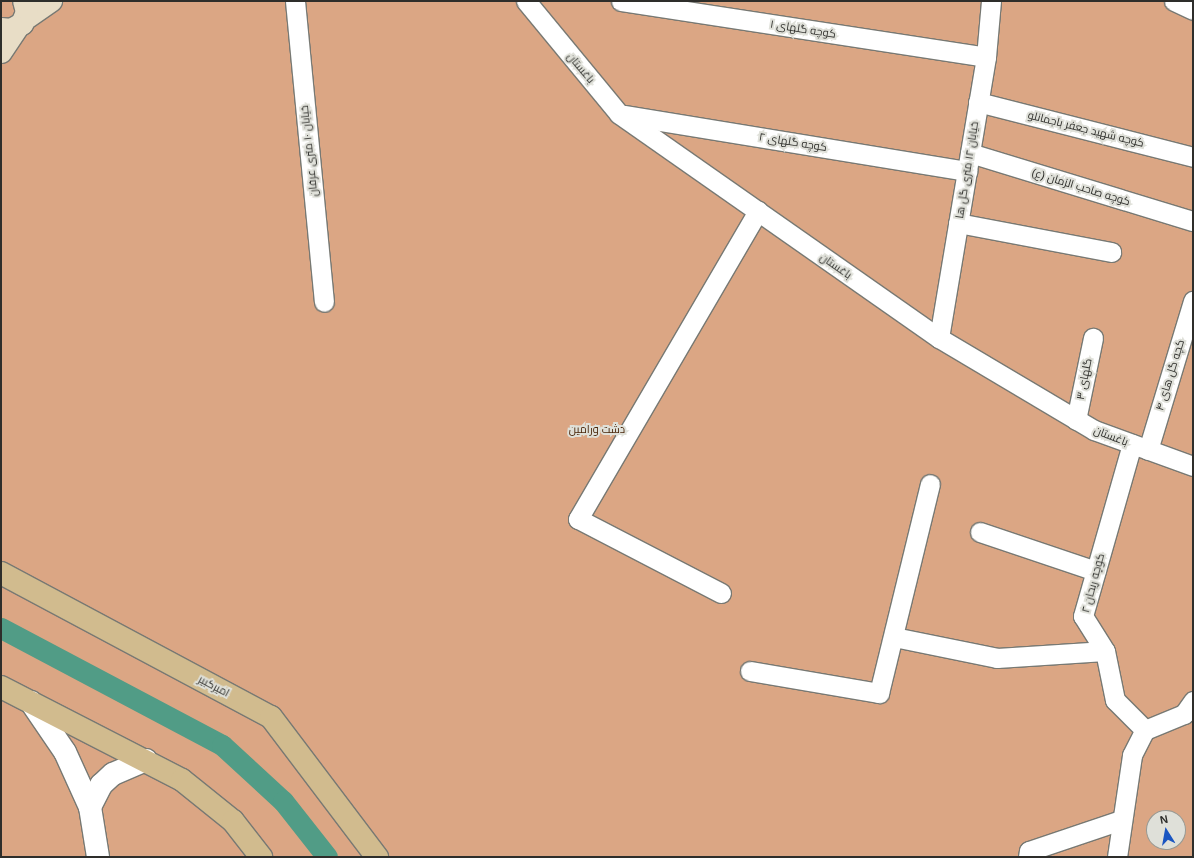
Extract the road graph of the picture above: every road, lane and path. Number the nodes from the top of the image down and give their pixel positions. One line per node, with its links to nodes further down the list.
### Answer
1 (52, 1): 8 (main road)
2 (295, 1): 20 (street, خیابان ۱۰ متری عرفان)
3 (526, 1): 12 (street, باغستان)
4 (621, 1): 10 (street, کوچه گلهای ۱)
5 (991, 1): 10 (street, خیابان ۱۲ متری گل ها)
6 (1174, 1): 7 (street)
7 (1193, 10)
8 (17, 19): 9 (main road)
9 (1, 52)
10 (986, 57): 11 (street, خیابان ۱۲ متری گل ها)
11 (978, 102): 13 (street, کوچه شهید جعفر باجمانلو); 14 (street, خیابان ۱۲ متری گل ها)
12 (619, 114): 14 (street, کوچه گلهای ۲); 15 (street, باغستان)
13 (1193, 157)
14 (968, 162): 16 (street, کوچه صاحب الزمان (ع)); 17 (street, خیابان ۱۲ متری گل ها)
15 (758, 211): 21 (street, باغستان); 30 (street)
16 (1193, 221)
17 (958, 223): 18 (street); 21 (street, خیابان ۱۲ متری گل ها)
18 (1111, 252)
19 (1193, 301): 24 (street, کچه گل های ۴)
20 (324, 302)
21 (938, 338): 23 (street, باغستان)
22 (1093, 338): 23 (street, گلهای ۳)
23 (1076, 420): 24 (street, باغستان)
24 (1140, 447): 25 (street, باغستان); 28 (street, کوچه ریحان ۲)
25 (1193, 466)
26 (930, 484): 31 (street)
27 (980, 532): 28 (street)
28 (1096, 571): 32 (street, کوچه ریحان ۲)
29 (1, 573): 43 (main road, امیرکبیر)
30 (721, 593)
31 (894, 637): 32 (street); 33 (street)
32 (1105, 651): 37 (street, کوچه ریحان ۲)
33 (750, 671)
34 (1, 687): 35 (main road)
35 (31, 702): 38 (main road); 39 (street)
36 (1193, 702): 37 (street)
37 (1145, 730): 40 (street)
38 (146, 760): 39 (street); 42 (main road)
39 (90, 807): 41 (street)
40 (1121, 820): 44 (street); 45 (street)
41 (98, 857)
42 (261, 857)
43 (377, 857)
44 (1028, 857)
45 (1117, 857)

